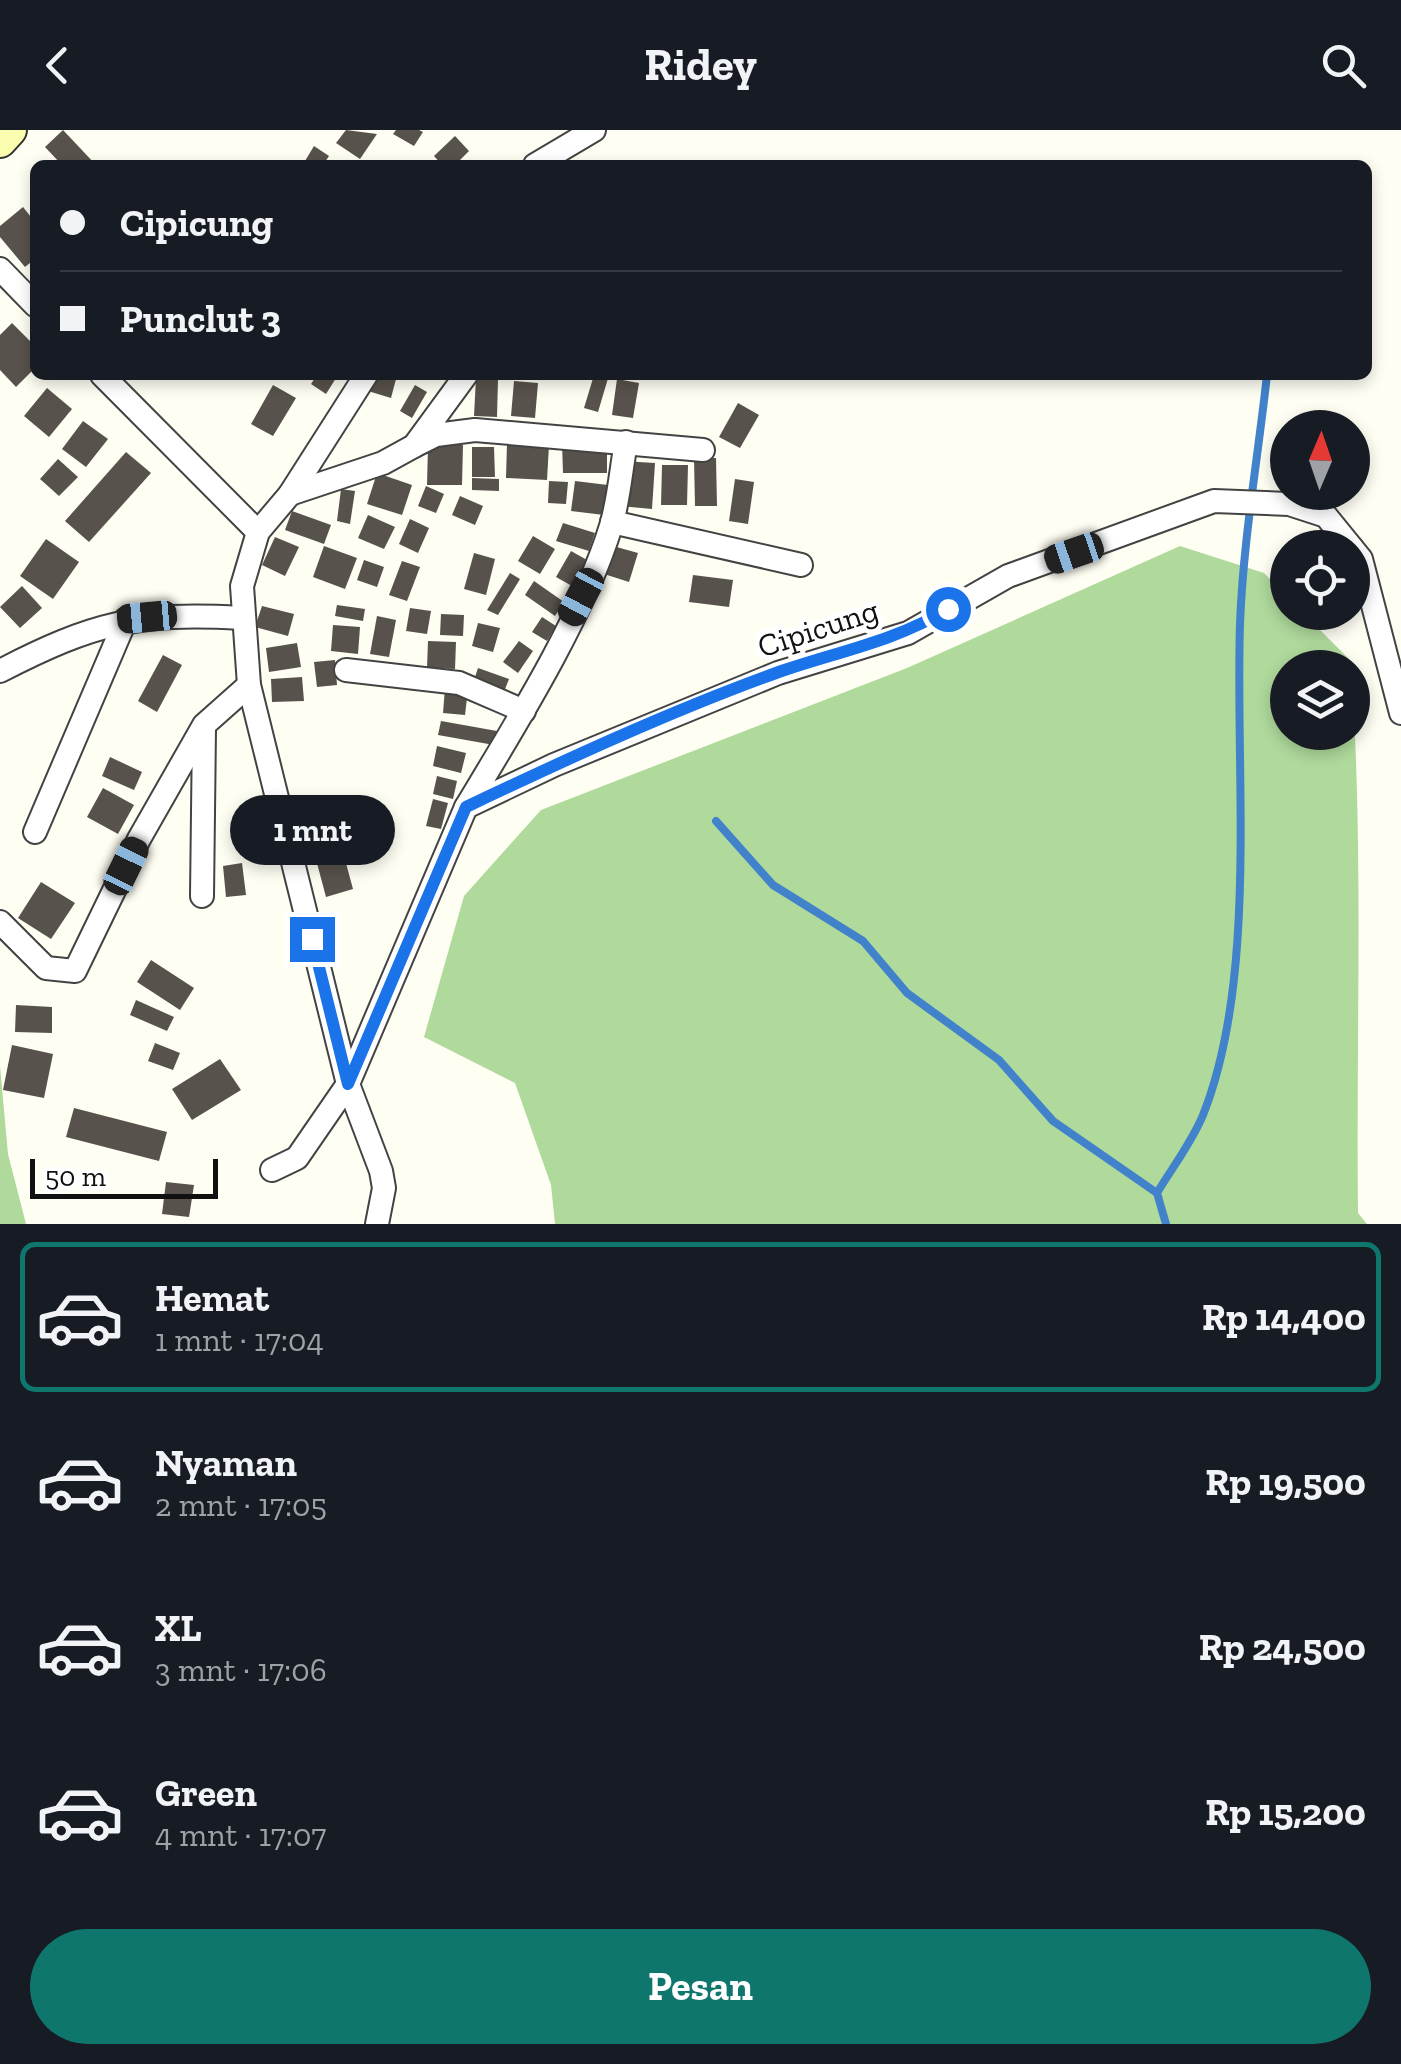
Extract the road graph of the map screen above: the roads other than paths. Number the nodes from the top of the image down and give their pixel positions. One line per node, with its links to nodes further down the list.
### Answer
1 (10, 130): 3 (main road)
2 (594, 130): 4 (street)
3 (0, 141)
4 (543, 160)
5 (0, 269): 6 (street)
6 (30, 300)
7 (107, 380): 16 (street)
8 (363, 380): 13 (street)
9 (462, 380): 11 (street)
10 (626, 442): 11 (street); 12 (street); 14 (street)
11 (414, 446): 13 (street)
12 (703, 450)
13 (290, 494): 16 (street)
14 (612, 522): 17 (street); 24 (street)
15 (1337, 530): 27 (street, Cipicung)
16 (258, 532): 19 (street)
17 (801, 566)
18 (1370, 594): 25 (street, Cipicung)
19 (241, 618): 20 (street); 23 (street)
20 (126, 619): 22 (street); 28 (street)
21 (346, 670): 24 (street)
22 (0, 671)
23 (249, 685): 26 (street); 31 (street)
24 (524, 711): 27 (street)
25 (1401, 713)
26 (204, 725): 29 (street); 30 (street)
27 (466, 807): 31 (street)
28 (35, 832)
29 (202, 896)
30 (0, 922)
31 (348, 1084): 32 (street); 33 (street)
32 (272, 1170)
33 (376, 1224)

